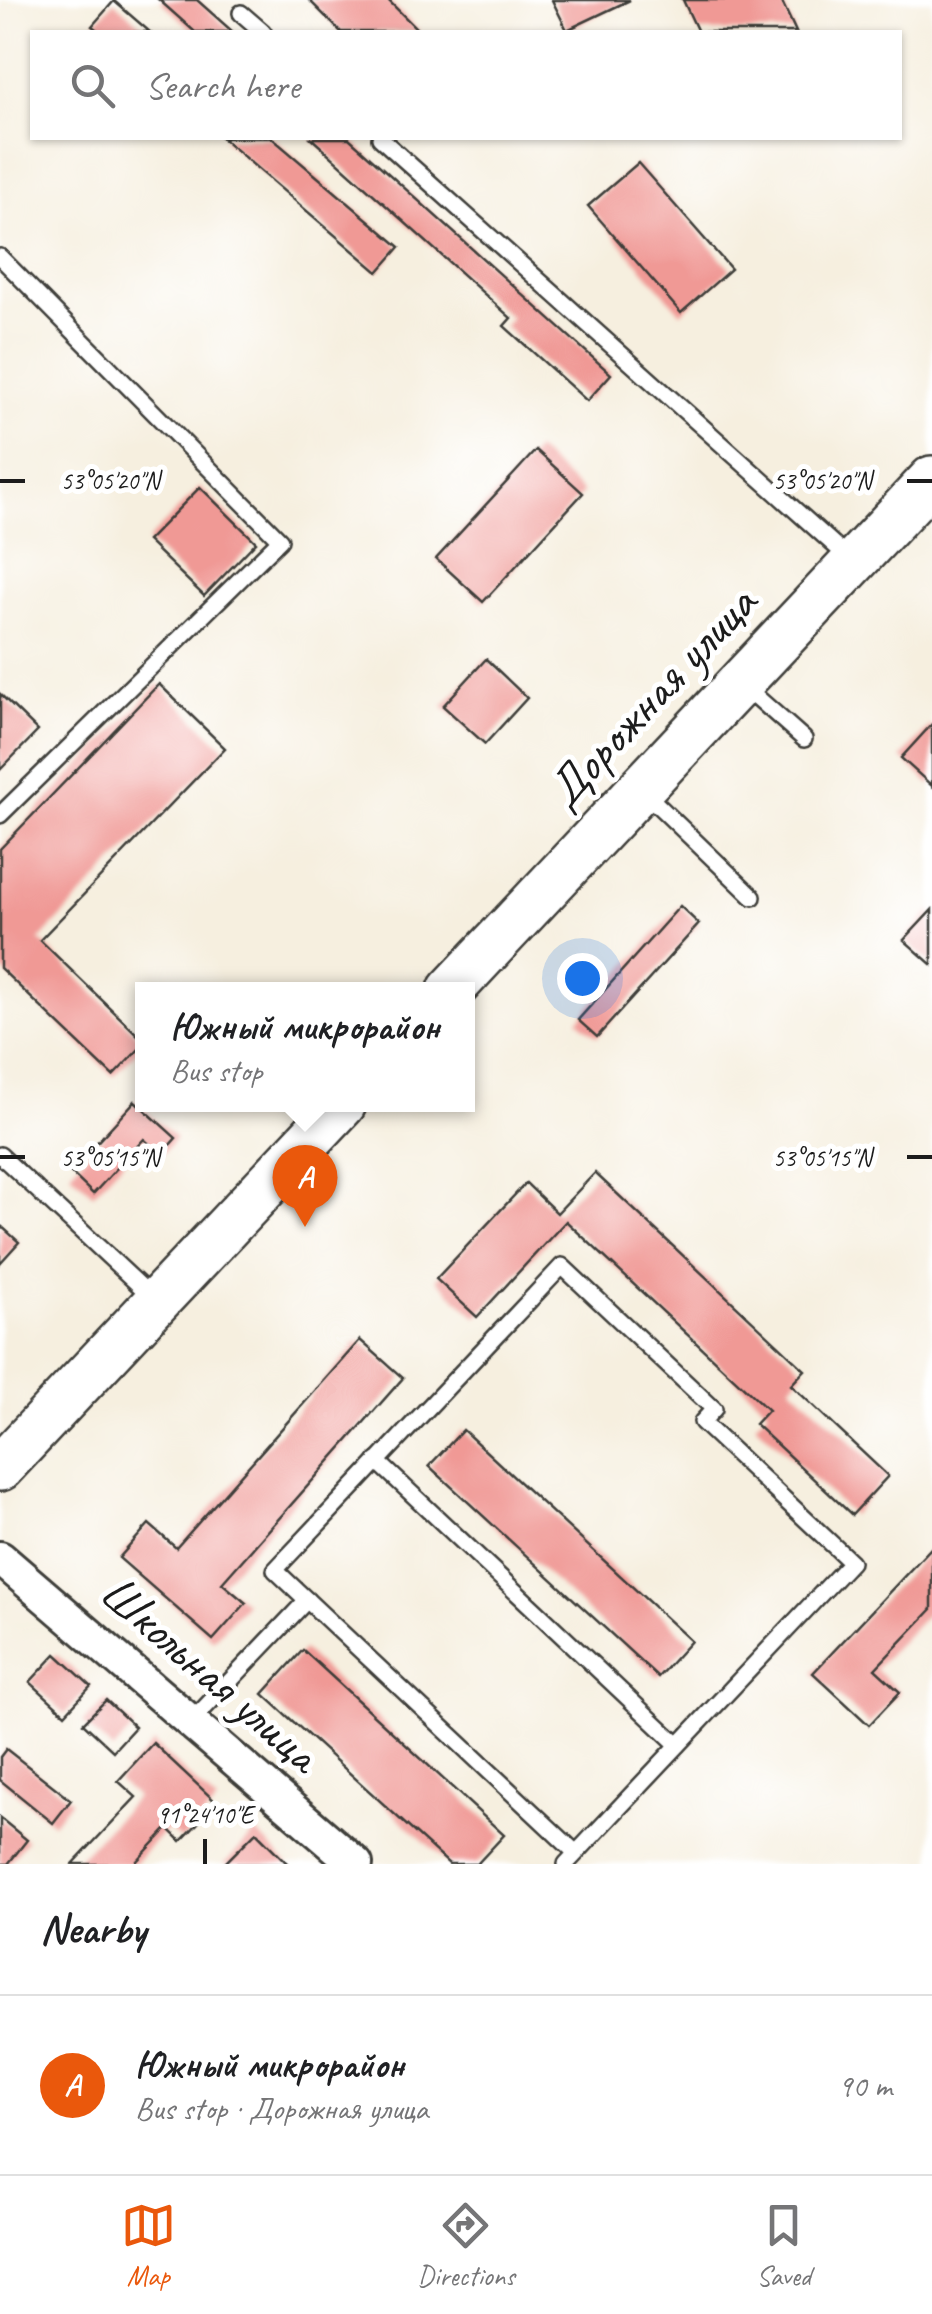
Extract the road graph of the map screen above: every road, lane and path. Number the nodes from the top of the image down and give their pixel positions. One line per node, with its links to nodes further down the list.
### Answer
1 (242, 13): 2 (lane)
2 (261, 30)
3 (382, 140): 6 (lane)
4 (0, 257): 10 (lane)
5 (932, 479): 6 (street, Дорожная улица)
6 (854, 562): 7 (street, Дорожная улица)
7 (740, 683): 8 (lane); 9 (street, Дорожная улица)
8 (804, 739)
9 (640, 788): 11 (lane); 12 (street, Дорожная улица)
10 (0, 814)
11 (753, 898)
12 (458, 982)
13 (335, 1112): 15 (street)
14 (0, 1154): 15 (lane)
15 (157, 1302): 17 (street)
16 (377, 1462): 19 (lane); 21 (lane); 21 (lane)
17 (0, 1468)
18 (0, 1558): 20 (street, Школьная улица)
19 (307, 1600): 20 (lane); 22 (lane)
20 (191, 1722): 23 (street, Школьная улица)
21 (678, 1745): 22 (lane)
22 (571, 1859)
23 (356, 1864)

